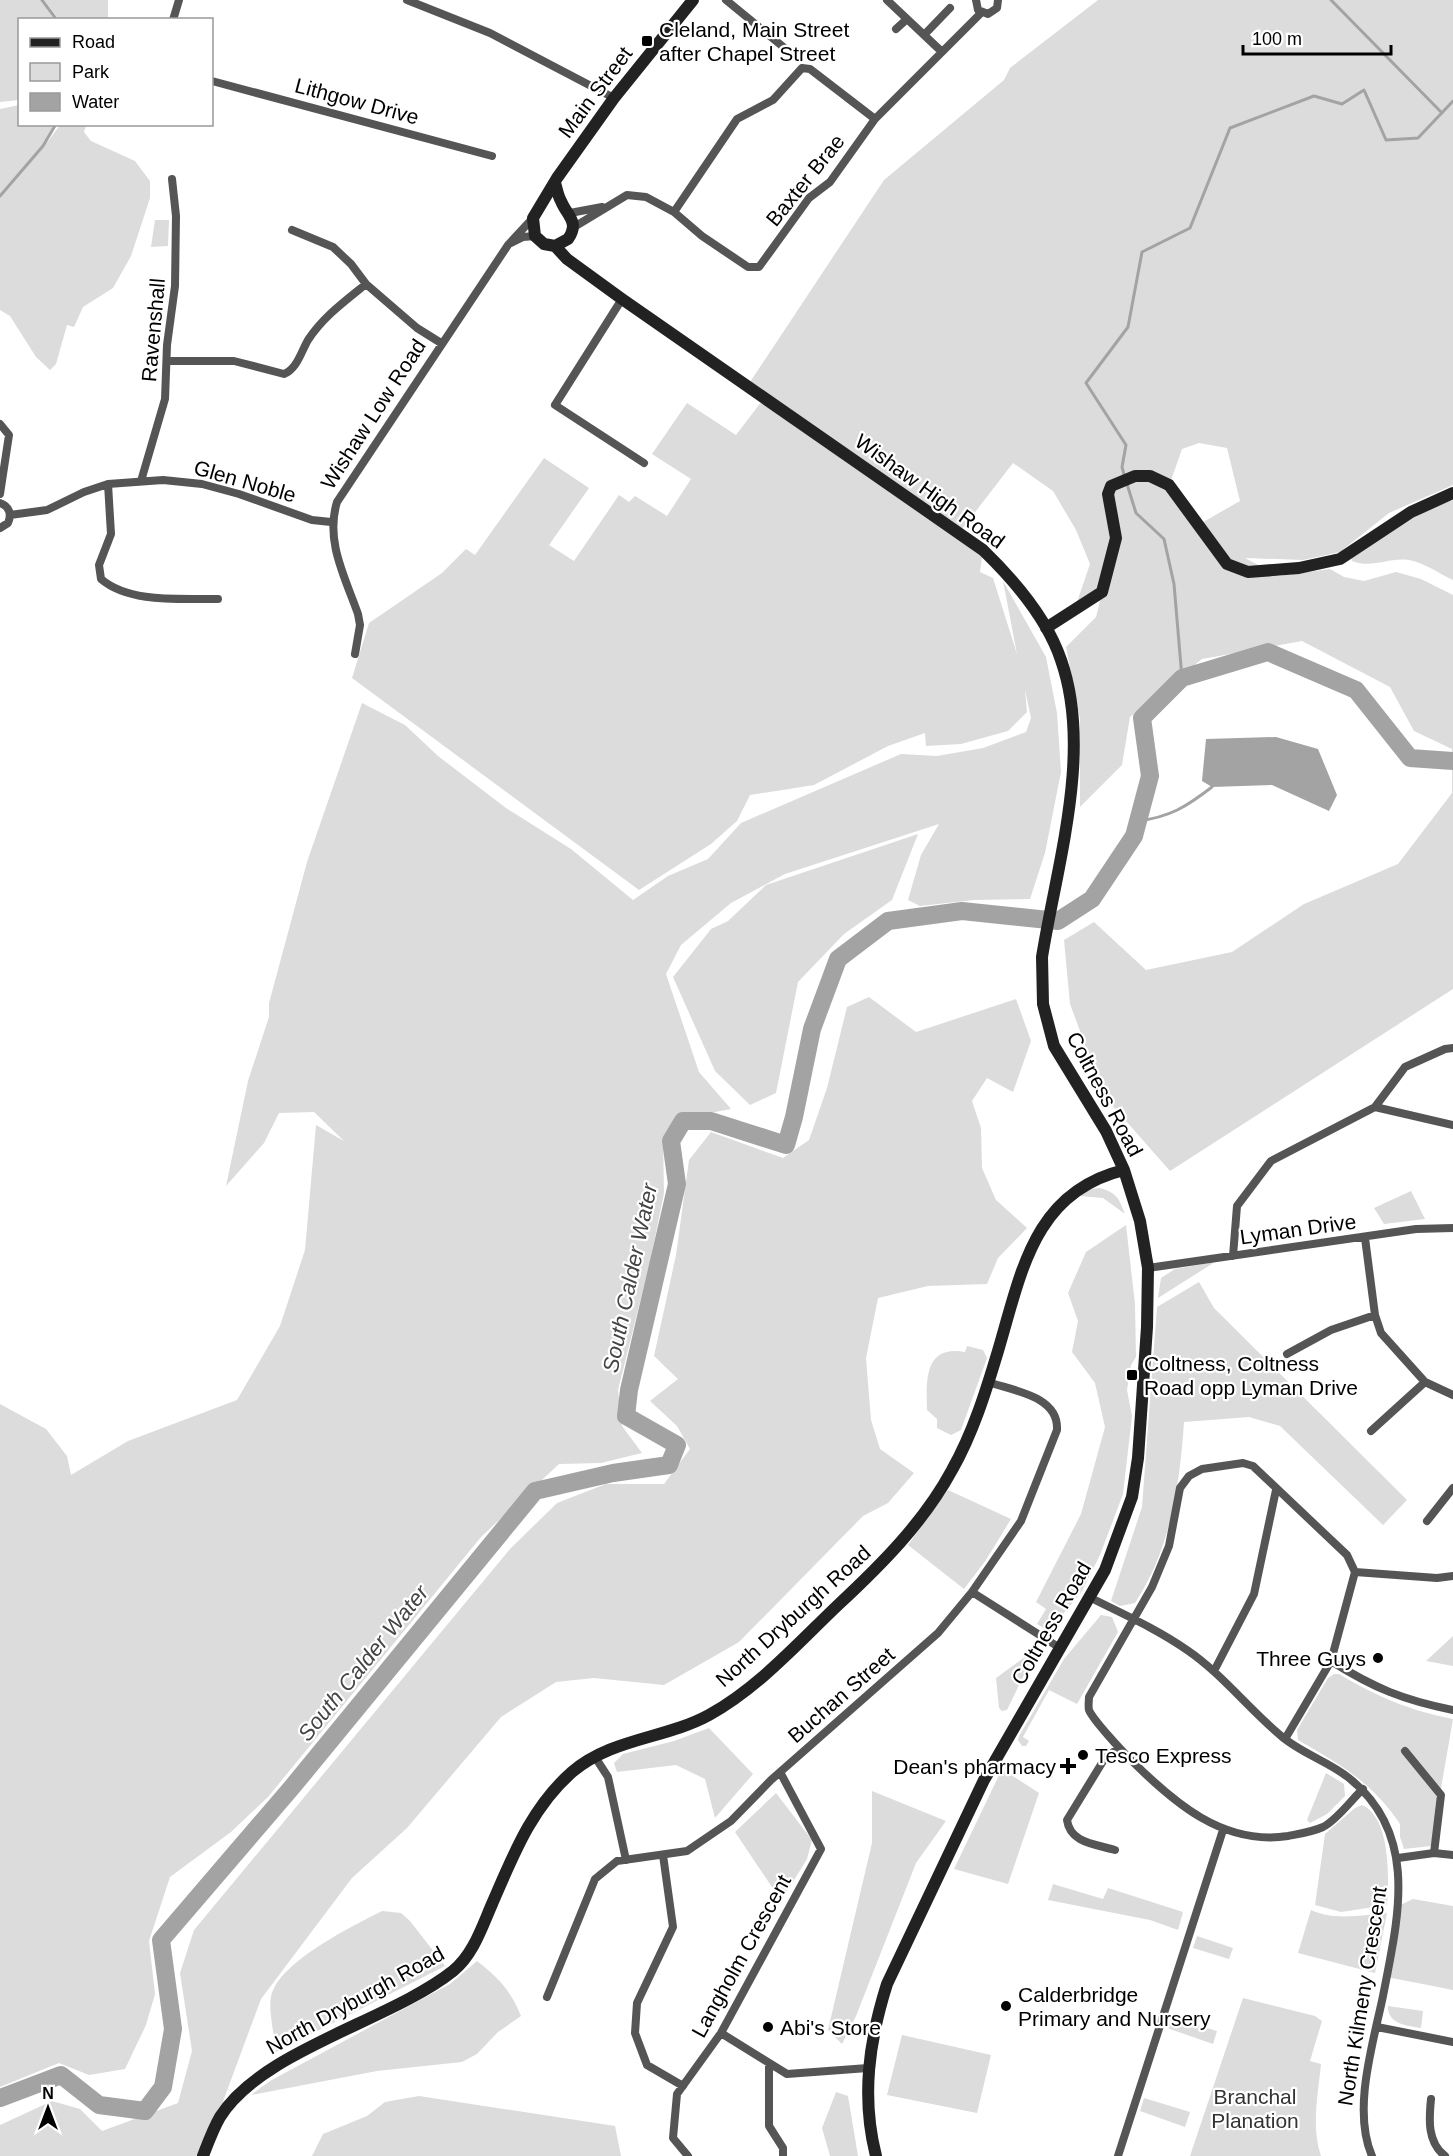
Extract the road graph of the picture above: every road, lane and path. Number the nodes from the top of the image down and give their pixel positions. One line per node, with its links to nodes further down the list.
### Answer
1 (179, 0): 10 (street)
2 (407, 0): 17 (street)
3 (693, 0): 17 (street, Main Street)
4 (726, 0): 14 (street)
5 (886, 0): 11 (street)
6 (976, 0): 9 (street)
7 (998, 0): 9 (street, Baxter Brae)
8 (950, 8): 13 (street)
9 (981, 13): 15 (street, Baxter Brae)
10 (173, 18)
11 (907, 19): 12 (street); 13 (street)
12 (896, 29)
13 (924, 35): 15 (street)
14 (787, 50)
15 (941, 51): 18 (street, Baxter Brae)
16 (213, 81): 19 (street, Lithgow Drive)
17 (614, 98): 21 (street, Main Street)
18 (875, 119): 25 (street); 25 (street, Baxter Brae)
19 (492, 156)
20 (172, 179): 37 (street, Ravenshall)
21 (555, 183): 22 (street, Main Street); 24 (street)
22 (542, 206): 24 (street); 26 (street, Main Street)
23 (605, 207): 24 (street, Baxter Brae); 25 (street, Baxter Brae); 27 (street, Baxter Brae)
24 (566, 208): 27 (street)
25 (674, 212)
26 (533, 218): 29 (street); 31 (street, Wishaw Low Road)
27 (574, 227): 30 (street)
28 (292, 230): 34 (street)
29 (535, 236): 31 (street); 32 (street)
30 (568, 239): 32 (street); 33 (street)
31 (508, 245): 36 (street, Wishaw Low Road)
32 (555, 246): 33 (street, Wishaw High Road)
33 (567, 259): 35 (street, Wishaw High Road)
34 (366, 284): 36 (street); 37 (street)
35 (622, 299): 39 (street); 49 (street, Wishaw High Road)
36 (441, 343): 46 (street, Wishaw Low Road)
37 (167, 361): 40 (street, Ravenshall)
38 (0, 424): 43 (street)
39 (644, 463)
40 (141, 481): 41 (street, Glen Noble); 46 (street, Glen Noble)
41 (108, 484): 45 (street, Glen Noble); 48 (street)
42 (1453, 493): 49 (street)
43 (0, 494)
44 (0, 503): 45 (street)
45 (10, 515): 47 (street)
46 (331, 522): 50 (street, Wishaw Low Road)
47 (0, 528)
48 (218, 599)
49 (1046, 628): 51 (street, Wishaw High Road)
50 (355, 654)
51 (1050, 909): 55 (street, Coltness Road)
52 (1453, 1048): 53 (street)
53 (1375, 1107): 54 (street); 58 (street)
54 (1453, 1125)
55 (1124, 1170): 59 (street, Coltness Road); 62 (street, North Dryburgh Road)
56 (1453, 1228): 57 (street, Lyman Drive)
57 (1365, 1238): 58 (street, Lyman Drive); 60 (street)
58 (1233, 1256): 59 (street, Lyman Drive)
59 (1148, 1268): 72 (street, Coltness Road)
60 (1374, 1315): 61 (street); 63 (street)
61 (1287, 1354)
62 (988, 1382): 71 (street, Buchan Street); 81 (street, North Dryburgh Road)
63 (1425, 1382): 64 (street); 65 (street)
64 (1453, 1395)
65 (1371, 1431)
66 (1453, 1488): 68 (street)
67 (1276, 1490): 69 (street); 73 (street); 76 (street)
68 (1427, 1521)
69 (1355, 1572): 70 (street); 75 (street)
70 (1453, 1576)
71 (972, 1592): 74 (street); 82 (street, Buchan Street)
72 (1091, 1598): 73 (street, North Kilmeny Crescent); 74 (street, Coltness Road)
73 (1132, 1619): 76 (street, North Kilmeny Crescent); 79 (street)
74 (1060, 1648): 96 (street, Coltness Road)
75 (1330, 1661): 77 (street); 78 (street)
76 (1214, 1671): 78 (street, North Kilmeny Crescent)
77 (1453, 1710)
78 (1284, 1739): 83 (street, North Kilmeny Crescent)
79 (1119, 1748): 84 (street); 85 (street)
80 (1405, 1751): 86 (street)
81 (595, 1757): 90 (street); 99 (street, North Dryburgh Road)
82 (780, 1772): 87 (street, Buchan Street); 93 (street, Langholm Crescent)
83 (1363, 1789): 84 (street); 89 (street, North Kilmeny Crescent)
84 (1223, 1830): 103 (street)
85 (1115, 1850)
86 (1434, 1853): 88 (street); 89 (street)
87 (663, 1855): 90 (street, Buchan Street); 97 (street)
88 (1453, 1855)
89 (1398, 1858): 92 (street, North Kilmeny Crescent)
90 (626, 1860): 91 (street, Buchan Street)
91 (547, 1997)
92 (1377, 2027): 94 (street); 104 (street, North Kilmeny Crescent)
93 (721, 2033): 95 (street); 97 (street, Langholm Crescent)
94 (1453, 2042)
95 (769, 2063): 96 (street); 101 (street)
96 (868, 2068): 102 (street, Coltness Road)
97 (683, 2086): 100 (street, Langholm Crescent)
98 (1431, 2099): 105 (street)
99 (203, 2156)
100 (688, 2156)
101 (783, 2156)
102 (876, 2156)
103 (1118, 2156)
104 (1372, 2156)
105 (1445, 2156)

